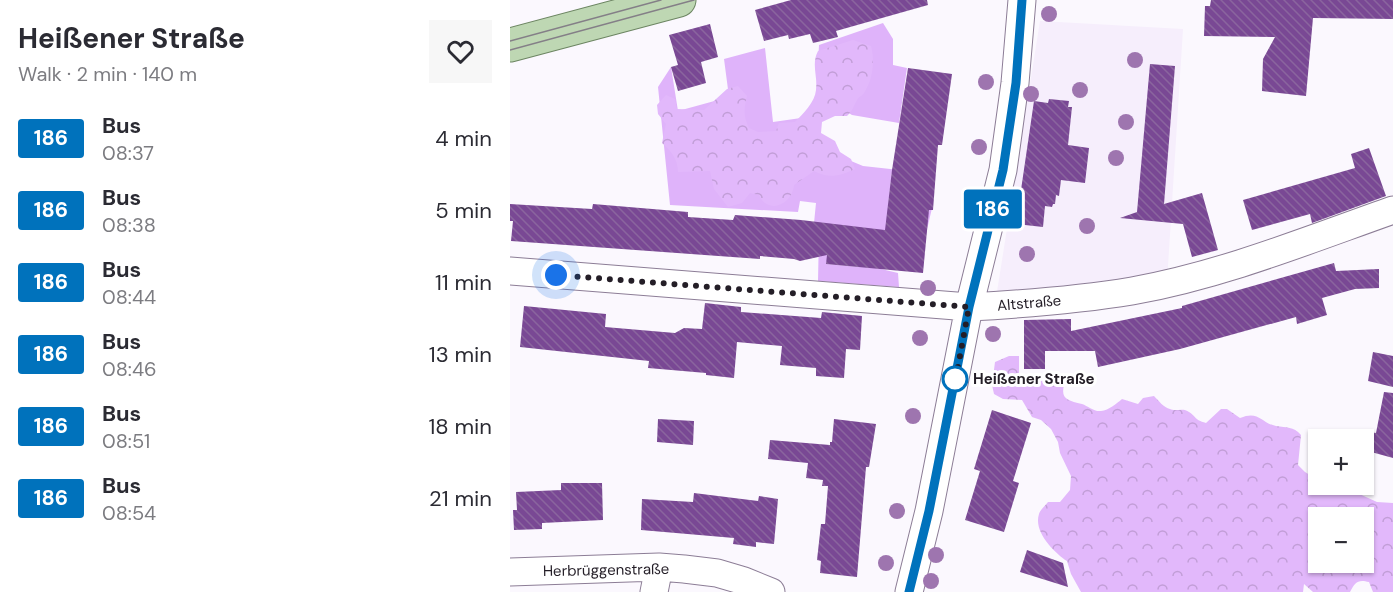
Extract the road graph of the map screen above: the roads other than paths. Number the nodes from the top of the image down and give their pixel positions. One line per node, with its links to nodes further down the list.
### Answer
1 (679, 0): 3 (main road)
2 (1022, 0): 6 (street)
3 (510, 45)
4 (1393, 210): 6 (street, Altstraße)
5 (510, 271): 6 (street, Altstraße)
6 (969, 307): 10 (street)
7 (510, 572): 8 (street, Herbrüggenstraße)
8 (657, 579): 9 (street, Herbrüggenstraße)
9 (771, 592)
10 (909, 592)

